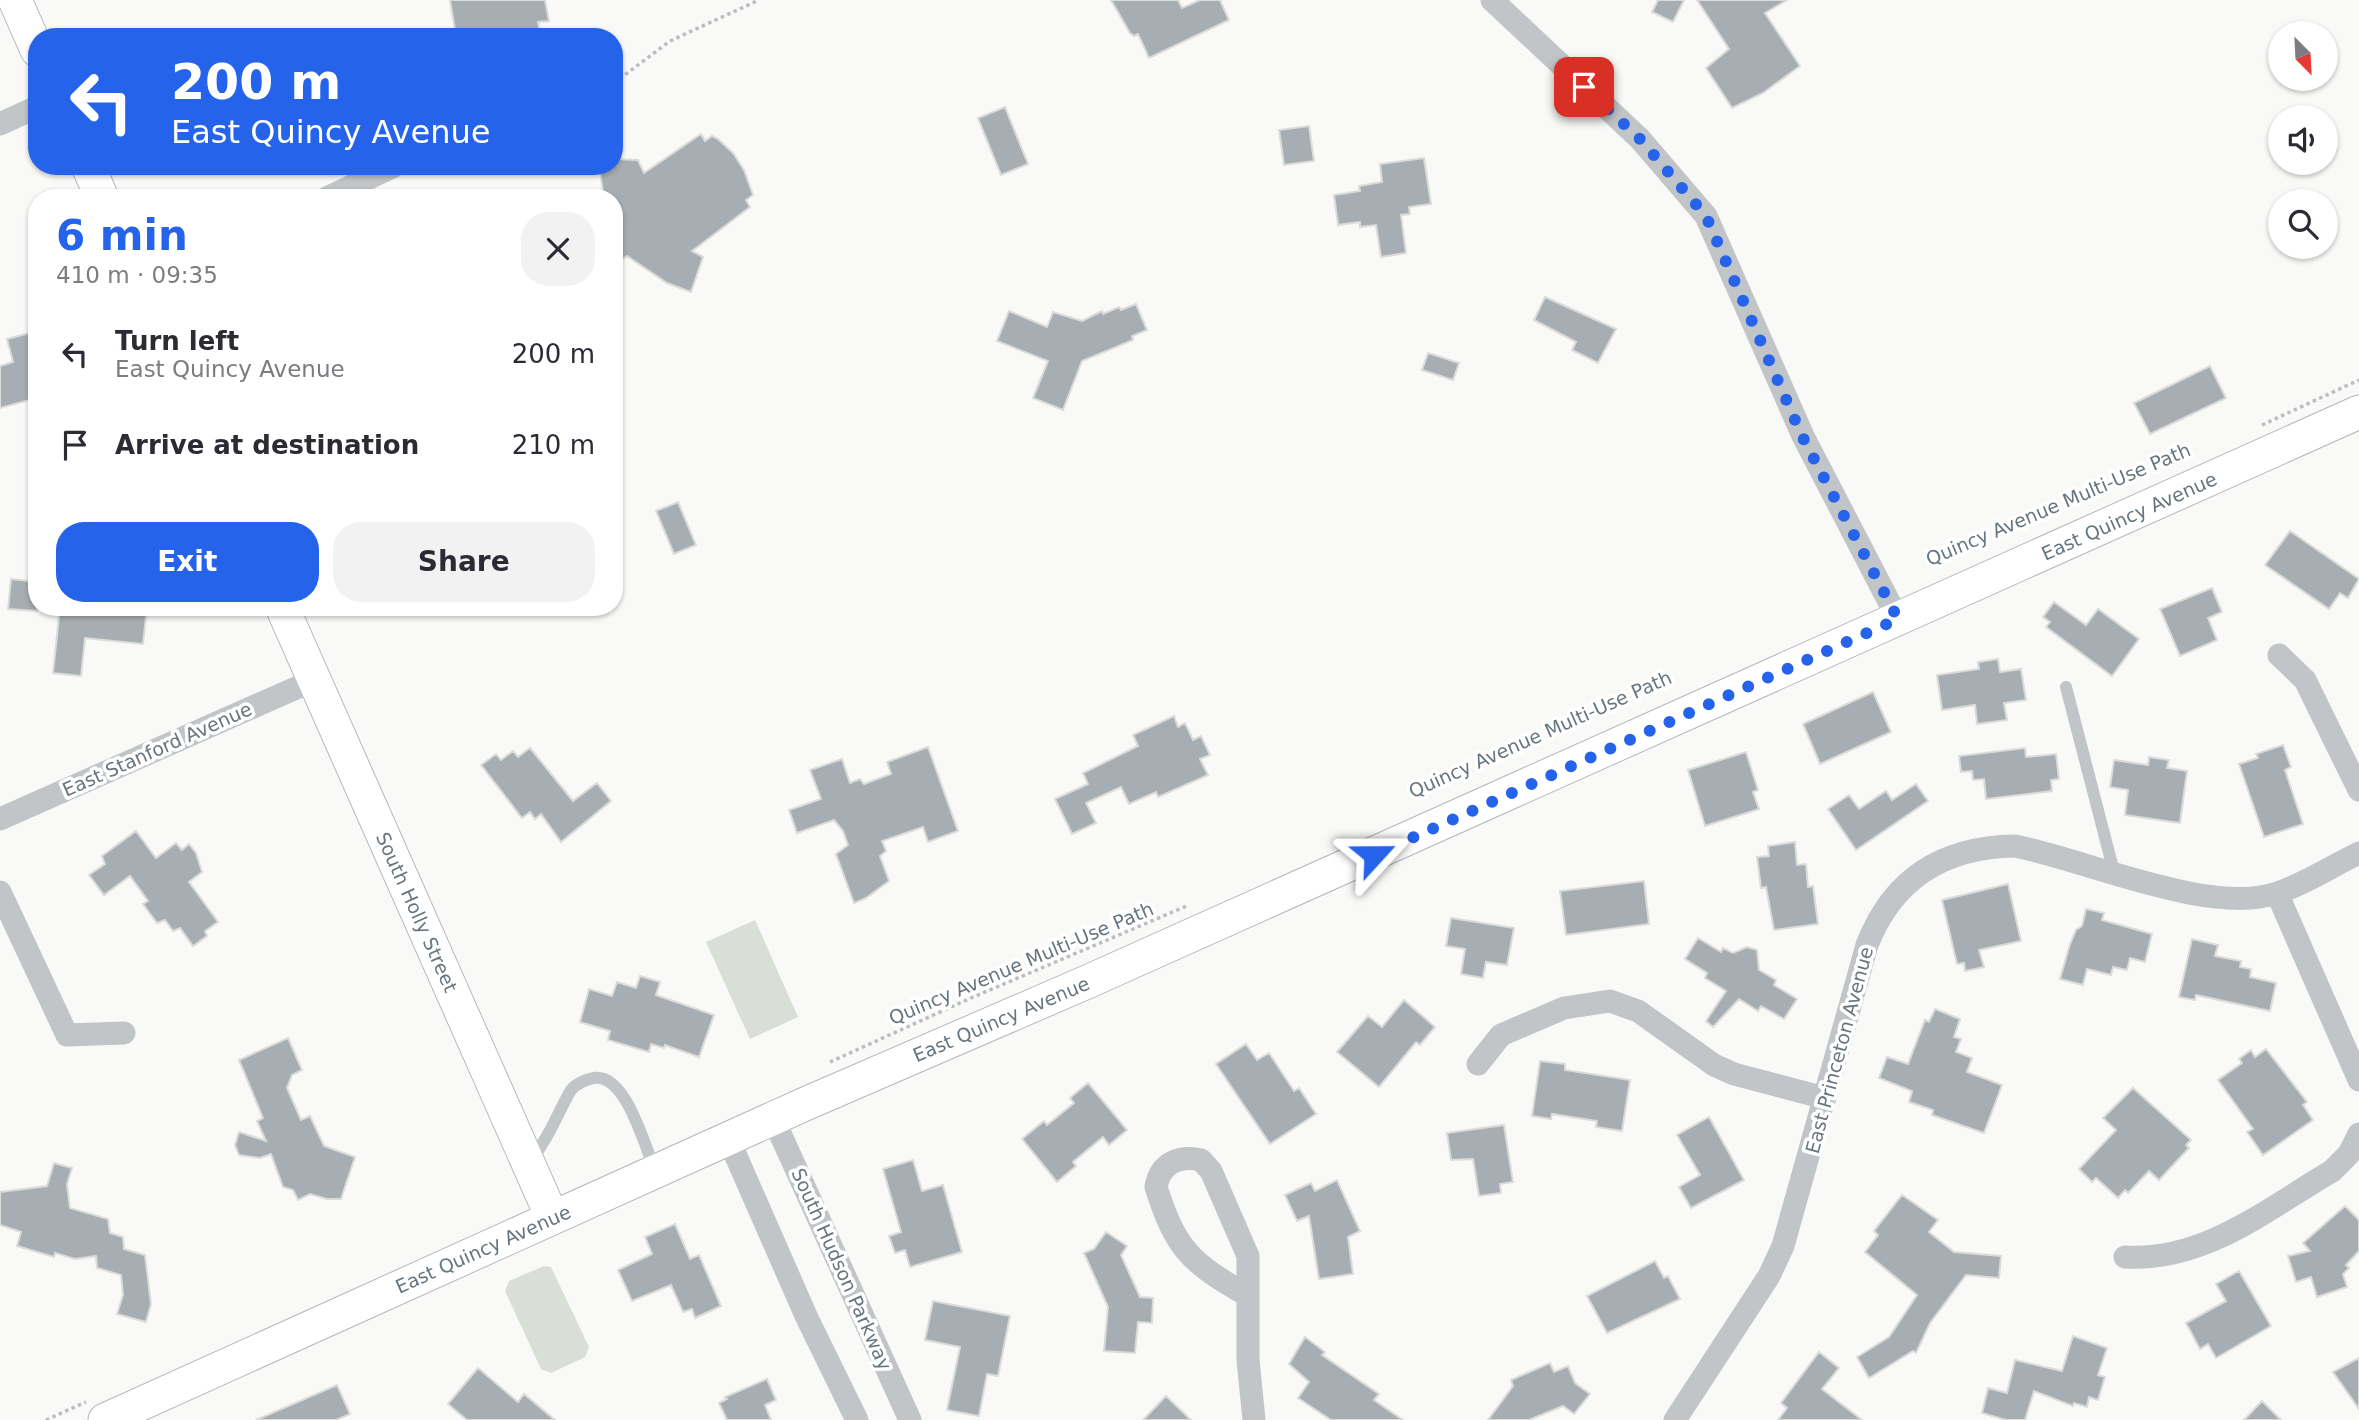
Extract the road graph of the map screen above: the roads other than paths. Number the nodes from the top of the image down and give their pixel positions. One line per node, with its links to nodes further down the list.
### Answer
1 (15, 0): 3 (street)
2 (1492, 0): 10 (street)
3 (28, 30)
4 (28, 111): 5 (street)
5 (0, 124)
6 (375, 175): 7 (street)
7 (346, 189)
8 (2359, 412): 10 (street, East Quincy Avenue)
9 (286, 616): 12 (street, South Holly Street)
10 (1898, 619): 24 (street, East Quincy Avenue)
11 (2278, 655): 14 (street)
12 (314, 680): 15 (street, East Stanford Avenue); 27 (street, South Holly Street)
13 (2066, 687): 17 (lane)
14 (2359, 790)
15 (0, 819)
16 (2359, 853): 19 (street, East Princeton Avenue)
17 (2114, 872): 19 (street, East Princeton Avenue); 23 (street, East Princeton Avenue)
18 (0, 892): 20 (street)
19 (2277, 893): 22 (street)
20 (124, 1034)
21 (1478, 1064): 23 (street)
22 (2359, 1080)
23 (1825, 1098): 36 (street, East Princeton Avenue)
24 (774, 1118): 26 (street, East Quincy Avenue); 34 (street, South Hudson Parkway)
25 (2359, 1135): 30 (street)
26 (728, 1139): 28 (street, East Quincy Avenue); 33 (street)
27 (528, 1164): 28 (lane); 29 (street, South Holly Street)
28 (656, 1171): 29 (street, East Quincy Avenue)
29 (552, 1217): 32 (street, East Quincy Avenue)
30 (2125, 1256)
31 (1247, 1295): 31 (street); 35 (street)
32 (105, 1420)
33 (857, 1420)
34 (910, 1420)
35 (1254, 1420)
36 (1675, 1420)

